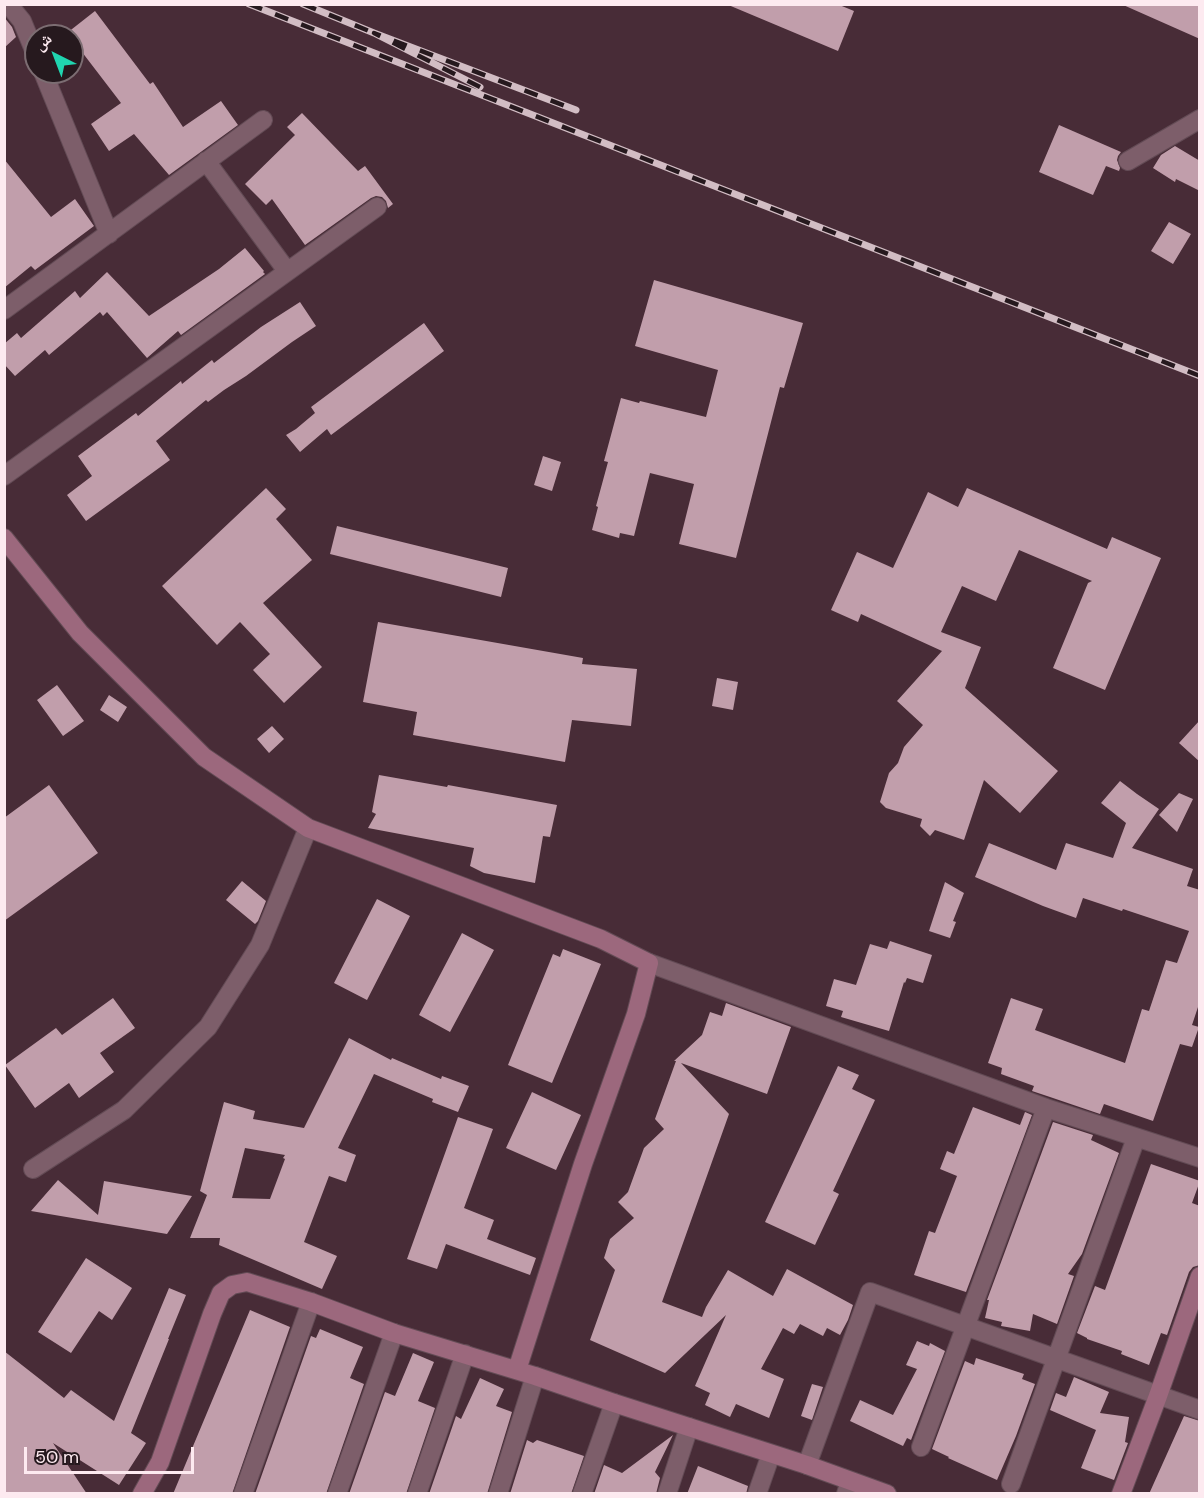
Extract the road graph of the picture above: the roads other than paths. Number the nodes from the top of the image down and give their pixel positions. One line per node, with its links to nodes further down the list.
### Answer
1 (8, 4): 2 (street)
2 (24, 26)
3 (48, 84): 9 (street)
4 (1200, 119): 7 (street)
5 (263, 120): 6 (street)
6 (206, 161): 9 (street); 10 (street)
7 (1128, 161)
8 (377, 207): 10 (street)
9 (110, 234): 11 (street)
10 (286, 272): 12 (street)
11 (4, 310)
12 (4, 476)
13 (4, 538): 14 (street)
14 (308, 828): 15 (street); 19 (street)
15 (649, 963): 16 (street); 26 (street)
16 (1046, 1108): 17 (street); 22 (street)
17 (1136, 1138): 18 (street); 25 (street)
18 (1200, 1158)
19 (33, 1169)
20 (1200, 1276): 28 (street)
21 (311, 1302): 23 (street); 37 (street); 38 (street)
22 (965, 1326): 25 (street); 32 (street); 34 (street)
23 (394, 1333): 24 (street); 39 (street)
24 (465, 1354): 26 (street); 40 (street)
25 (1056, 1358): 28 (street); 35 (street)
26 (517, 1370): 27 (street)
27 (535, 1376): 29 (street); 41 (street)
28 (1158, 1396): 30 (street); 46 (street)
29 (614, 1403): 31 (street); 42 (street)
30 (1200, 1410)
31 (689, 1427): 33 (street); 43 (street)
32 (921, 1447)
33 (771, 1454): 34 (street); 44 (street)
34 (807, 1465): 36 (street)
35 (1011, 1484)
36 (848, 1487): 45 (street)
37 (142, 1494)
38 (243, 1494)
39 (337, 1494)
40 (417, 1494)
41 (498, 1494)
42 (582, 1494)
43 (667, 1494)
44 (757, 1494)
45 (887, 1494)
46 (1120, 1494)

